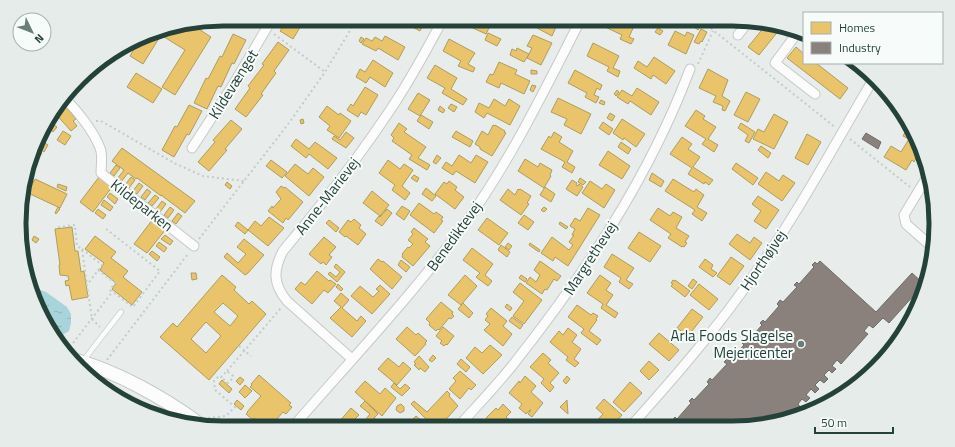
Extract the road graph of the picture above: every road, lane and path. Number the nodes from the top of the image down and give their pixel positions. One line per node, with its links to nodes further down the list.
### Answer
1 (353, 26): 11 (path)
2 (439, 26): 29 (street, Anne-Marievej)
3 (577, 26): 38 (street, Benediktevej)
4 (707, 26): 7 (path)
5 (745, 26): 8 (street)
6 (267, 28): 11 (path); 17 (street, Kildevænget)
7 (713, 31): 10 (path); 16 (path)
8 (738, 35)
9 (795, 36): 13 (street)
10 (690, 69): 46 (street, Margrethevej)
11 (325, 72): 18 (path)
12 (871, 84): 16 (street, Hjorthøjvej)
13 (815, 94)
14 (68, 102): 15 (street, Kildeparken)
15 (89, 129): 18 (path); 24 (street, Kildeparken)
16 (842, 132): 20 (path); 47 (street, Hjorthøjvej)
17 (192, 148)
18 (244, 181): 24 (path)
19 (924, 182): 20 (street)
20 (918, 192): 23 (street)
21 (58, 227): 25 (path)
22 (106, 229): 28 (path)
23 (928, 243)
24 (194, 246): 40 (path)
25 (82, 249): 26 (path); 27 (path)
26 (98, 270): 27 (path); 28 (path)
27 (87, 285): 31 (path)
28 (113, 291): 31 (path)
29 (287, 301): 35 (path); 38 (street, Anne-Marievej)
30 (121, 312): 32 (lane)
31 (92, 319): 32 (path); 34 (path)
32 (106, 331): 37 (lane)
33 (239, 346): 35 (path)
34 (70, 347)
35 (244, 350): 36 (path); 41 (path)
36 (251, 356)
37 (80, 359)
38 (352, 359): 45 (street, Benediktevej)
39 (84, 363): 40 (street)
40 (100, 368): 43 (street)
41 (227, 371): 42 (path); 42 (path)
42 (221, 378): 44 (path)
43 (200, 419)
44 (203, 420)
45 (298, 421)
46 (463, 421)
47 (635, 421)

